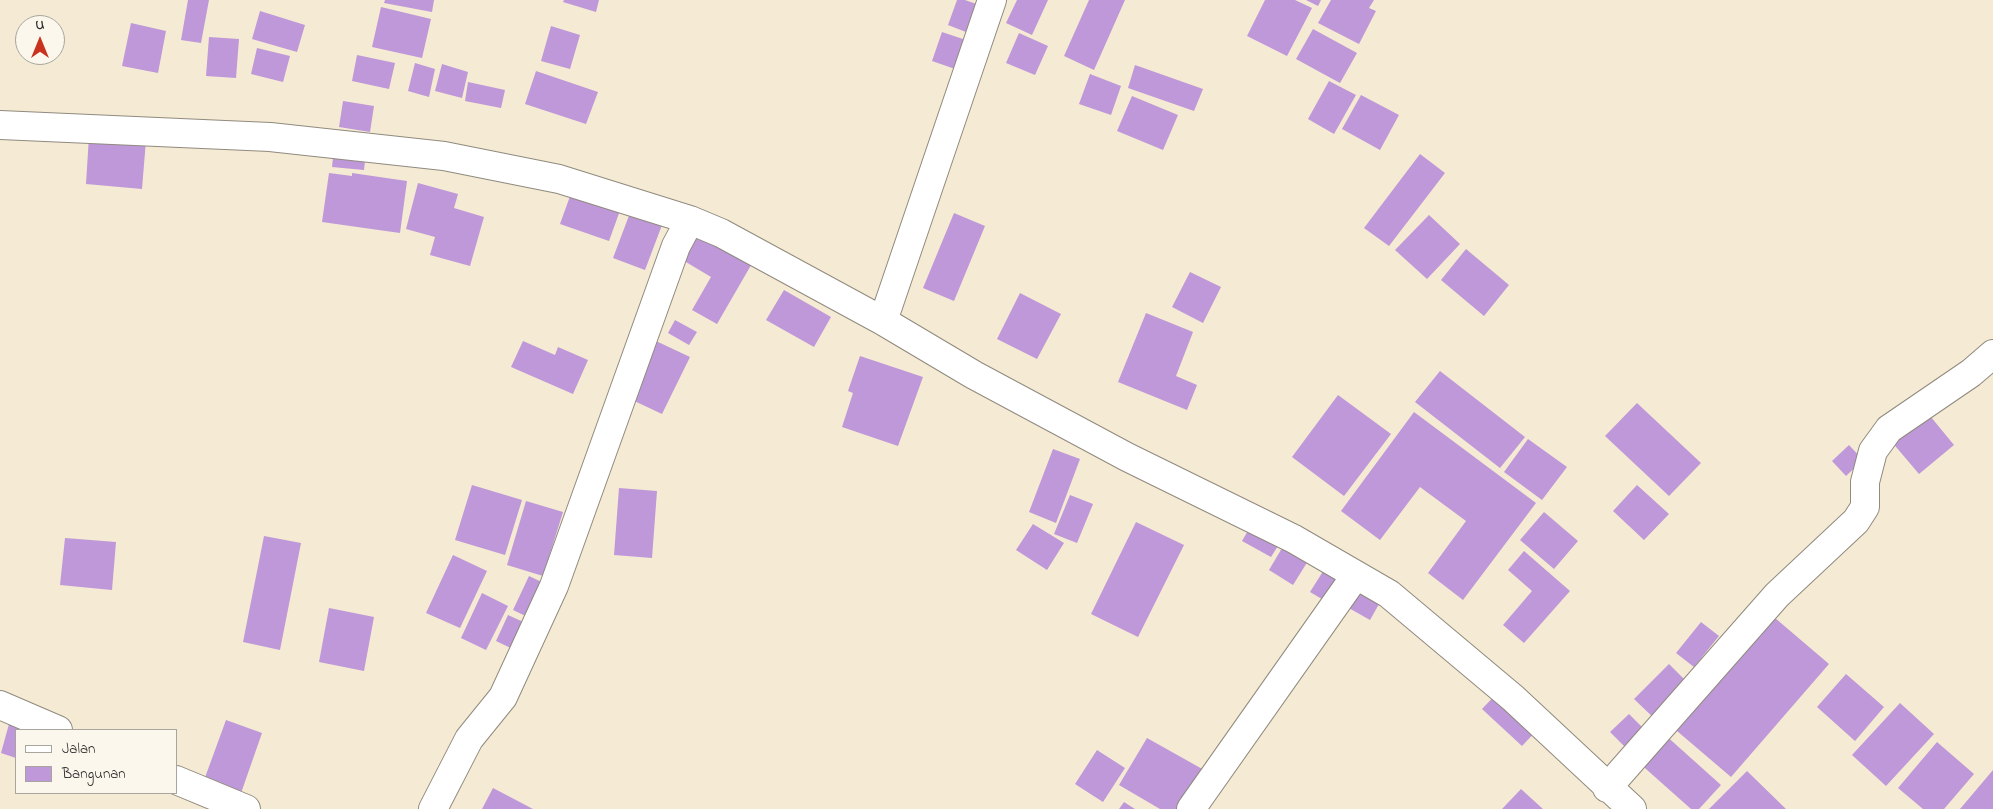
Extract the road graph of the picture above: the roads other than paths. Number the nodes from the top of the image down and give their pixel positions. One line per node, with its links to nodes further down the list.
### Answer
1 (992, 0): 4 (street)
2 (0, 125): 3 (street)
3 (690, 220): 4 (street); 12 (street)
4 (883, 321): 6 (street)
5 (1993, 354): 10 (street)
6 (1356, 576): 10 (street); 13 (street)
7 (0, 706): 8 (street)
8 (56, 729)
9 (178, 781): 11 (street)
10 (1607, 788): 14 (street)
11 (246, 809)
12 (433, 809)
13 (1191, 809)
14 (1632, 809)

